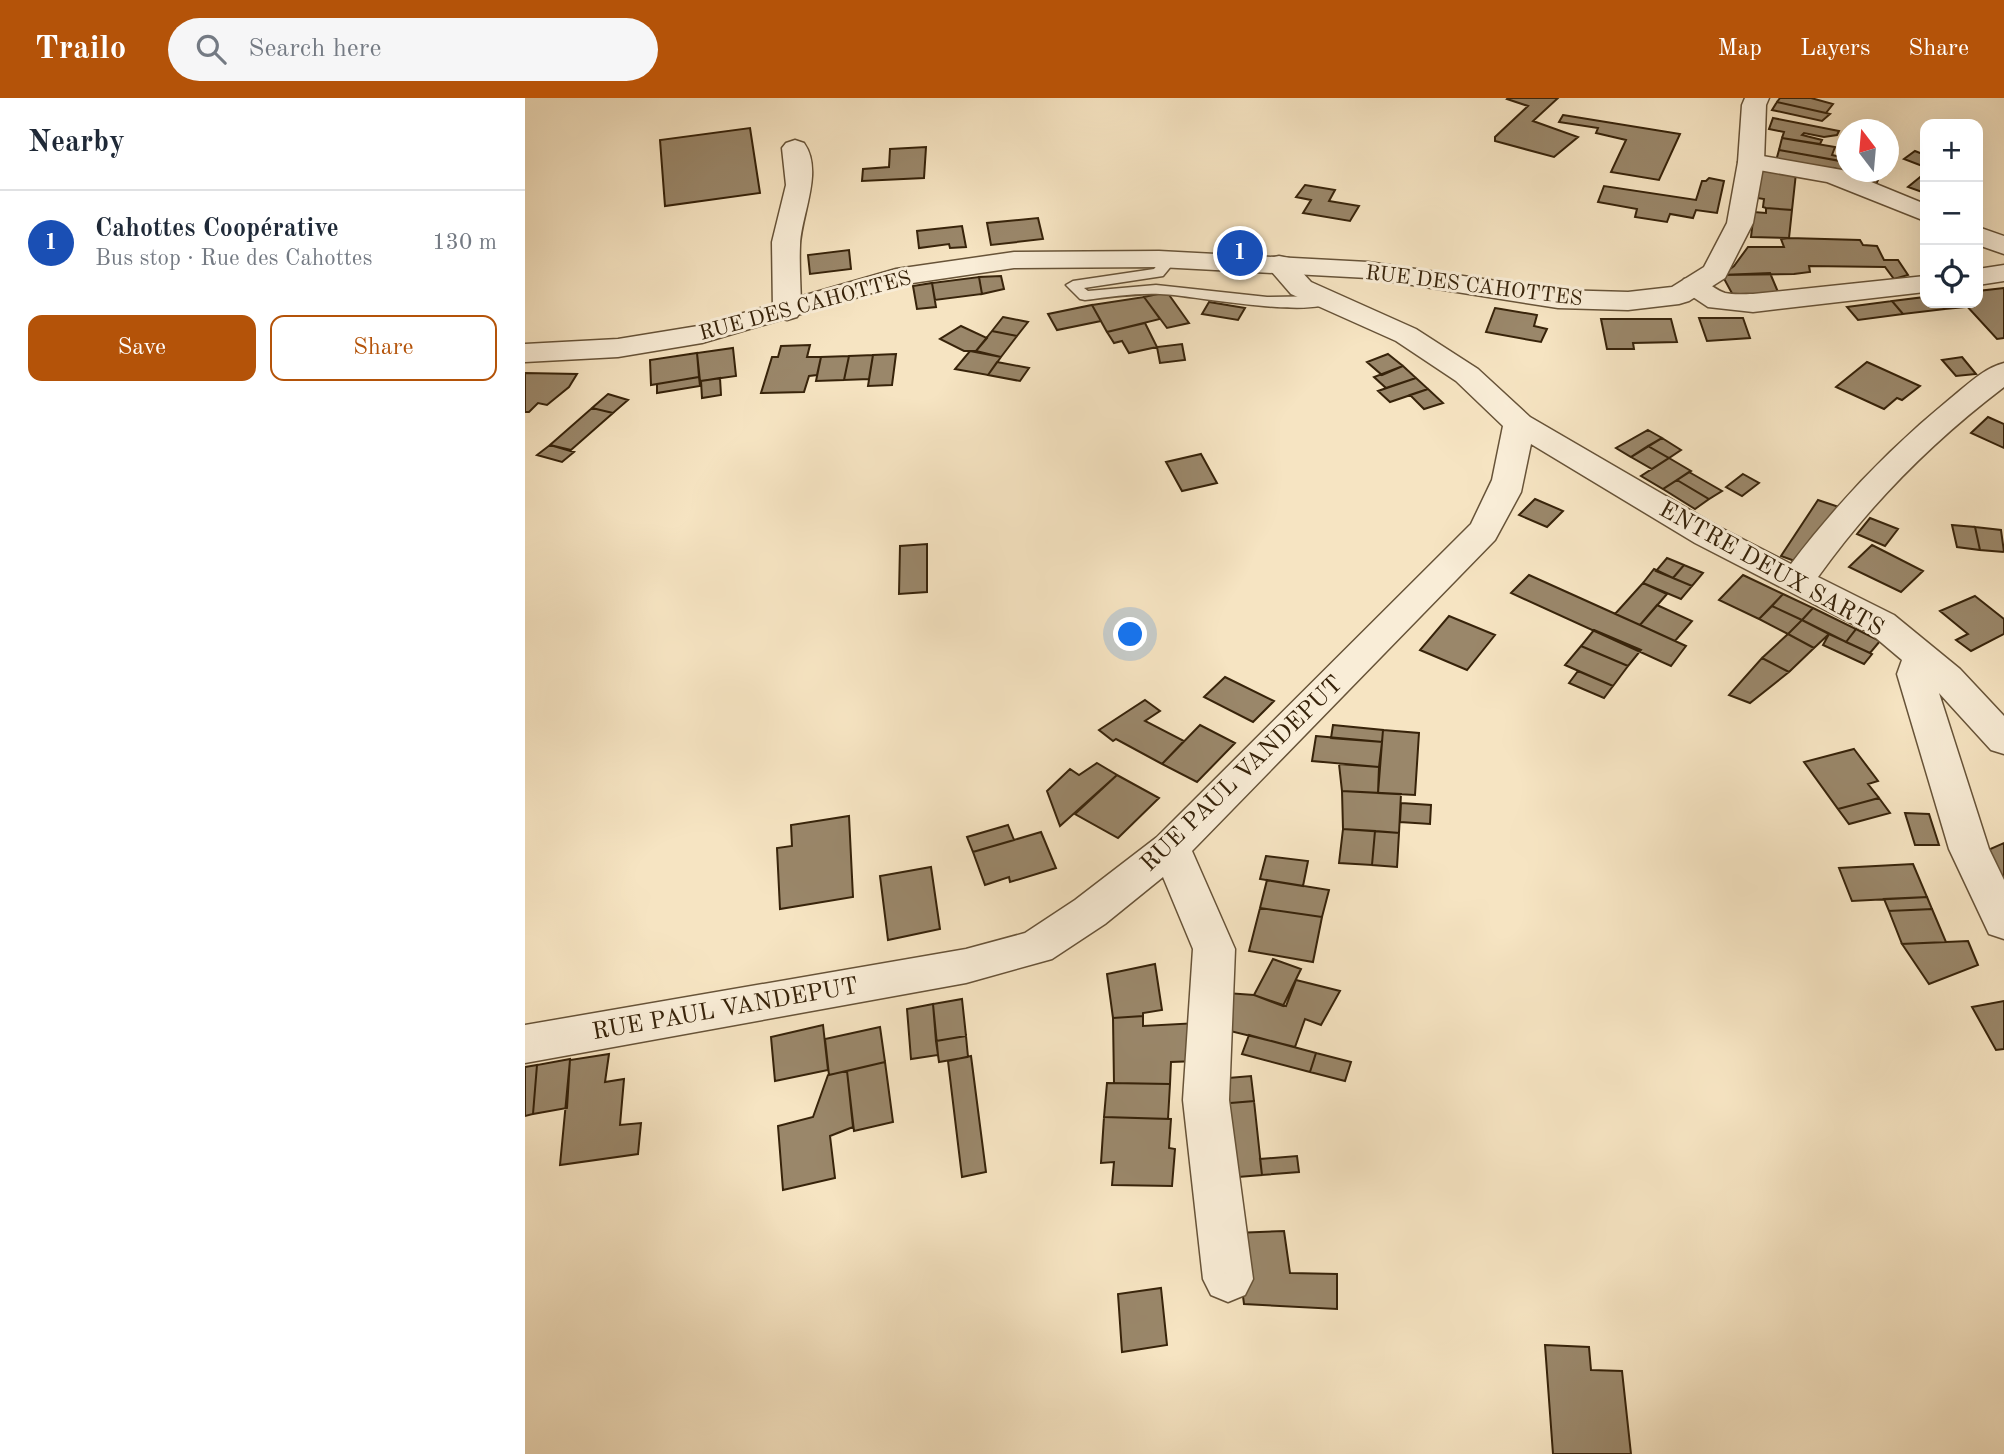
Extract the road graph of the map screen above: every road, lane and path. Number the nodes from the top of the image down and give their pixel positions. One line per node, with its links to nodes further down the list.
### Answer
1 (1758, 98): 3 (street, RUE DES CAHOTTES)
2 (790, 150): 14 (street)
3 (1751, 162): 4 (street); 11 (street, RUE DES CAHOTTES)
4 (1920, 212)
5 (1983, 237): 6 (street)
6 (2004, 246)
7 (1170, 259): 8 (street, RUE DES CAHOTTES); 13 (lane); 14 (street, RUE DES CAHOTTES)
8 (1279, 264): 11 (street, RUE DES CAHOTTES); 13 (street)
9 (2004, 273): 10 (street)
10 (1983, 276)
11 (1694, 285): 12 (street)
12 (1920, 285)
13 (1328, 300): 17 (street)
14 (787, 311): 15 (street, RUE DES CAHOTTES)
15 (525, 353)
16 (2004, 372): 18 (street)
17 (1518, 424): 18 (street, ENTRE DEUX SARTS); 21 (street, RUE PAUL VANDEPUT)
18 (1798, 579): 19 (street, ENTRE DEUX SARTS)
19 (1921, 659): 20 (street, ENTRE DEUX SARTS); 22 (street)
20 (2004, 740)
21 (1171, 848): 23 (street, RUE PAUL VANDEPUT); 24 (street)
22 (2004, 922)
23 (525, 1044)
24 (1228, 1279)

